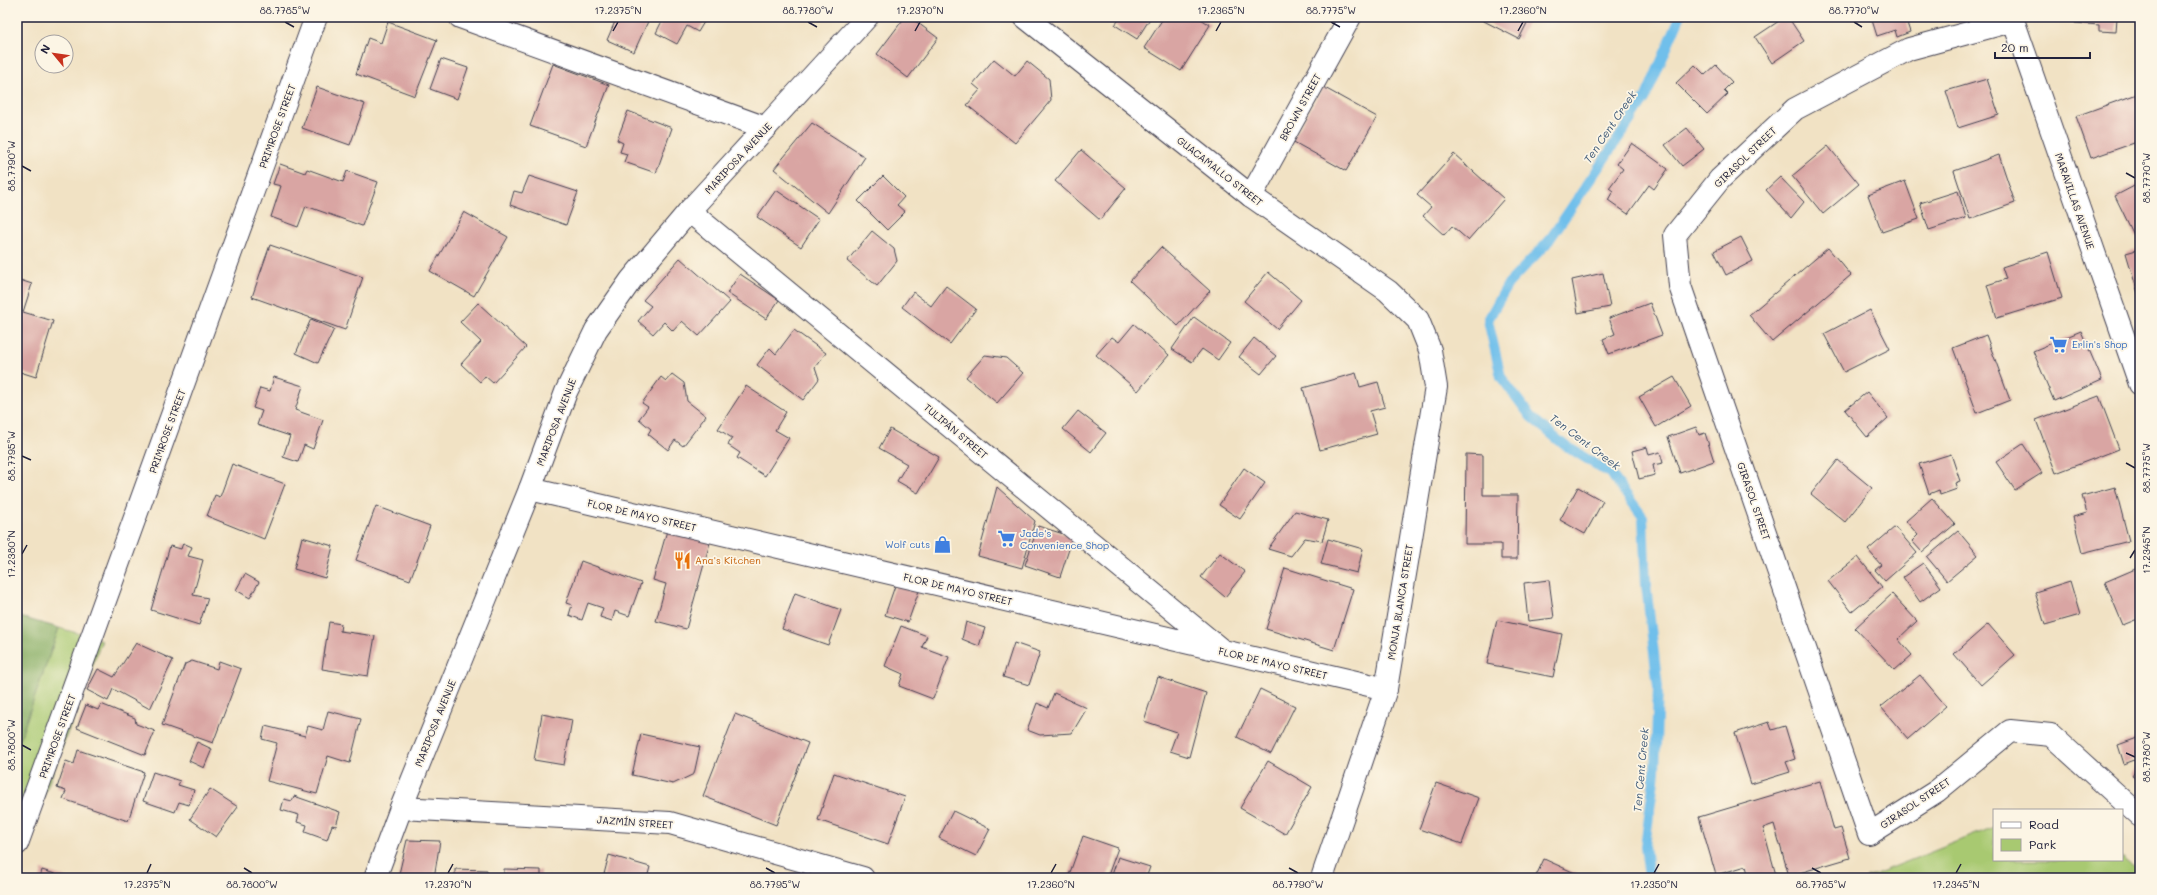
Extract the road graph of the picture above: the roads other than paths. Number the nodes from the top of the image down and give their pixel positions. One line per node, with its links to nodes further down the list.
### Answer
1 (316, 17): 17 (street, PRIMROSE STREET)
2 (460, 17): 7 (street)
3 (867, 17): 7 (street, MARIPOSA AVENUE)
4 (1025, 17): 8 (street, GUACAMALLO STREET)
5 (1350, 17): 8 (street, BROWN STREET)
6 (2012, 19): 11 (street, MARAVILLAS AVENUE); 16 (street, GIRASOL STREET)
7 (766, 128): 9 (street, MARIPOSA AVENUE)
8 (1251, 196): 10 (street, GUACAMALLO STREET)
9 (689, 211): 12 (street, MARIPOSA AVENUE); 13 (street, TULIPÁN STREET)
10 (1418, 320): 14 (street, MONJA BLANCA STREET)
11 (2140, 384)
12 (530, 489): 13 (street, FLOR DE MAYO STREET); 15 (street, MARIPOSA AVENUE)
13 (1223, 651): 14 (street, FLOR DE MAYO STREET)
14 (1386, 689): 20 (street, MONJA BLANCA STREET)
15 (401, 808): 18 (street, MARIPOSA AVENUE); 19 (street, JAZMÍN STREET)
16 (2140, 816)
17 (17, 844)
18 (375, 878)
19 (863, 878)
20 (1322, 878)

